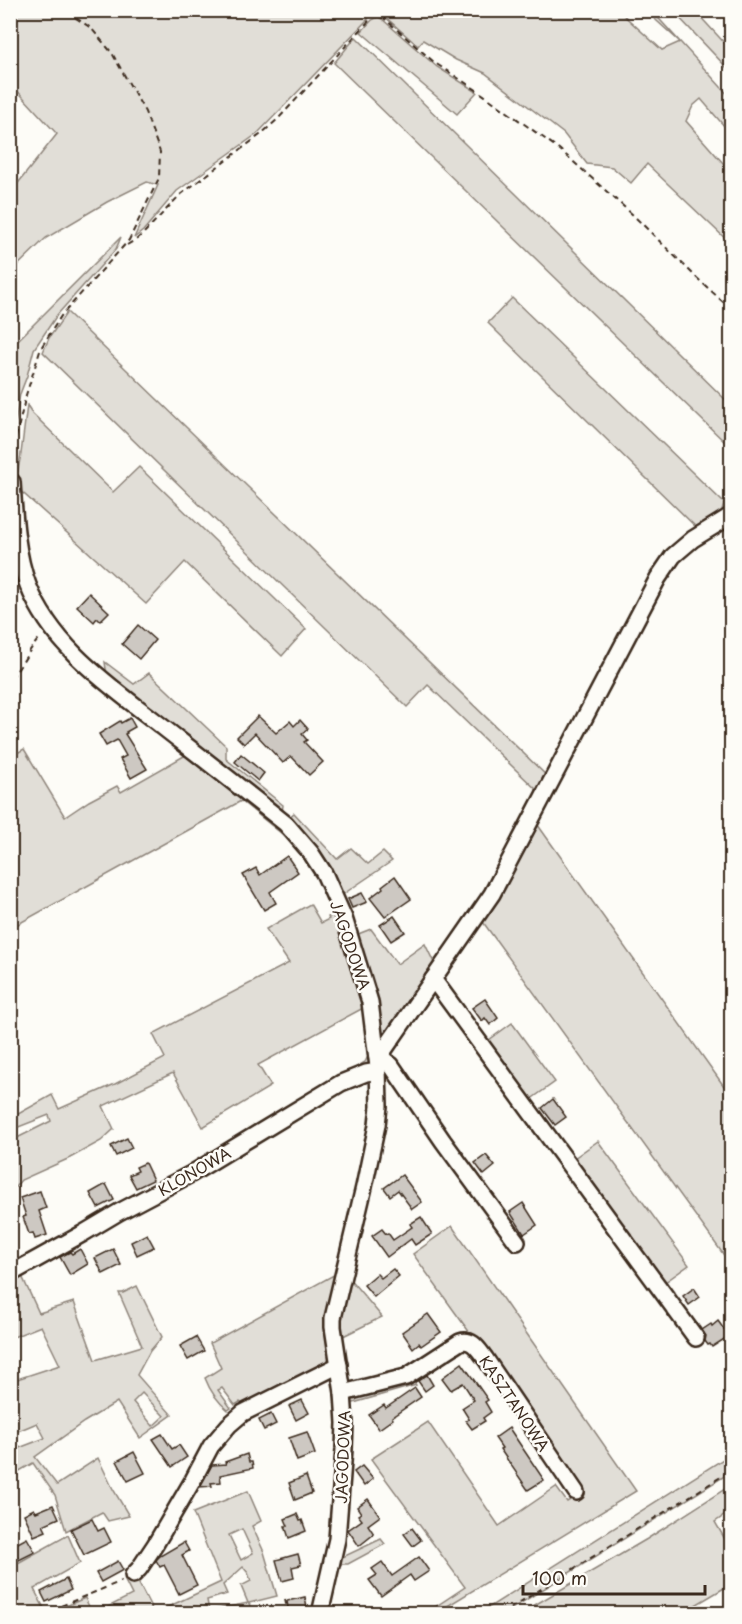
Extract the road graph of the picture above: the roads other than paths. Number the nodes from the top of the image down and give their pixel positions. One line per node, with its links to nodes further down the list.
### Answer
1 (12, 482): 4 (street, JAGODOWA)
2 (732, 515): 3 (street)
3 (433, 979): 4 (street); 7 (street)
4 (378, 1061): 5 (street); 6 (street, KLONOWA); 8 (street, JAGODOWA)
5 (517, 1242)
6 (10, 1274)
7 (696, 1338)
8 (339, 1365): 9 (street, JAGODOWA); 11 (street)
9 (343, 1393): 10 (street, KASZTANOWA); 12 (street, JAGODOWA)
10 (576, 1492)
11 (133, 1575)
12 (320, 1614)

